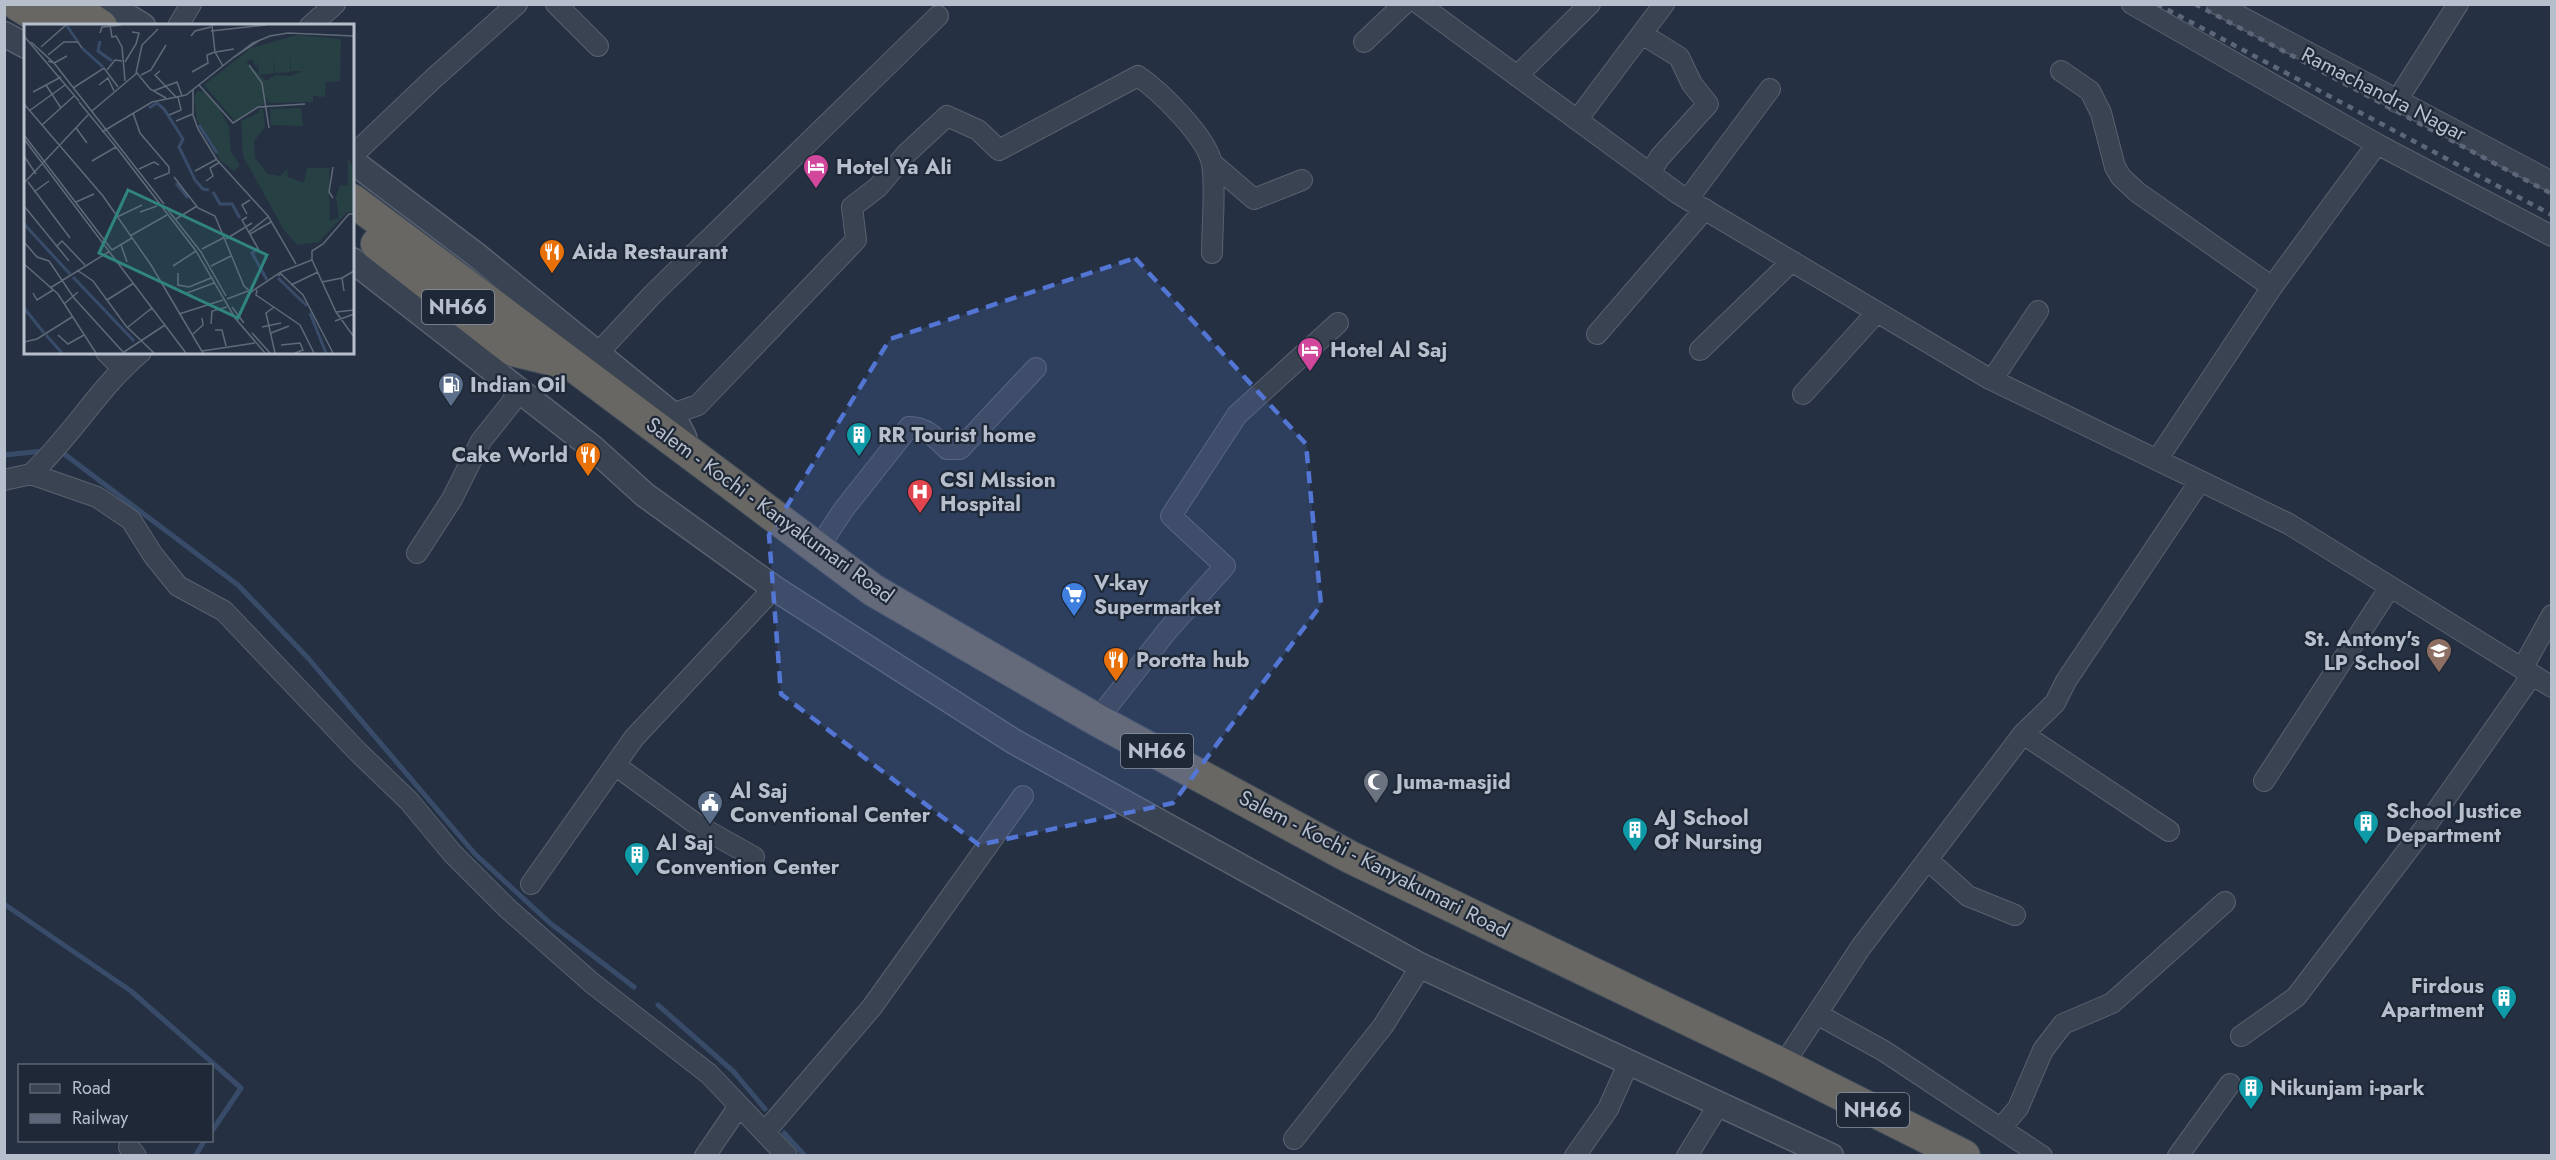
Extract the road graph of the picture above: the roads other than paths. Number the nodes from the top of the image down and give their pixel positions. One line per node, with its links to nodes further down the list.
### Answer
1 (17, 4): 16 (highway)
2 (68, 4): 17 (highway)
3 (108, 4): 18 (street)
4 (191, 4): 19 (street)
5 (335, 4): 20 (street)
6 (517, 4): 32 (street)
7 (556, 4): 25 (street)
8 (1404, 4): 23 (street)
9 (1419, 4): 27 (street)
10 (1590, 4): 27 (street)
11 (1664, 4): 22 (street)
12 (2132, 4): 31 (street)
13 (2217, 4): 29 (street, Ramachandra Nagar)
14 (2458, 4): 29 (street)
15 (938, 16): 54 (street)
16 (50, 24)
17 (98, 24)
18 (140, 24)
19 (179, 24)
20 (312, 24)
21 (4, 34): 24 (street)
22 (1642, 34): 30 (street); 35 (street)
23 (1364, 42)
24 (24, 45)
25 (597, 46)
26 (2061, 71): 46 (street)
27 (1517, 76): 30 (street)
28 (1770, 89): 38 (street)
29 (2396, 102): 37 (street, Ramachandra Nagar)
30 (1577, 120): 35 (street)
31 (2377, 144): 42 (street); 46 (street)
32 (354, 154)
33 (354, 163): 54 (street)
34 (1212, 163): 36 (street); 43 (street); 60 (street)
35 (1650, 173): 38 (street)
36 (1302, 180)
37 (2552, 182)
38 (1688, 199): 40 (street)
39 (354, 201): 54 (highway, Salem - Kochi - Kanyakumari Road / NH66)
40 (1705, 209): 44 (street); 50 (street)
41 (354, 227): 54 (highway, Salem - Kochi - Kanyakumari Road / NH66)
42 (2552, 236)
43 (1212, 253)
44 (1792, 261): 48 (street); 51 (street)
45 (354, 262): 58 (street)
46 (2272, 286): 62 (street)
47 (2038, 311): 57 (street)
48 (1877, 312): 57 (street); 59 (street)
49 (1338, 323): 73 (street)
50 (1598, 334)
51 (1700, 350)
52 (108, 354): 55 (street)
53 (139, 354): 55 (street)
54 (586, 359): 60 (street); 61 (highway, Salem - Kochi - Kanyakumari Road / NH66)
55 (122, 368): 63 (street)
56 (1036, 368): 66 (street)
57 (1992, 380): 62 (street)
58 (520, 392): 67 (street); 69 (street)
59 (1803, 394)
60 (672, 414): 61 (street)
61 (685, 450): 66 (highway, Salem - Kochi - Kanyakumari Road / NH66)
62 (2157, 460): 65 (street)
63 (31, 474): 64 (street); 91 (street)
64 (4, 480)
65 (2200, 481): 68 (street); 74 (street)
66 (817, 549): 73 (highway, Salem - Kochi - Kanyakumari Road / NH66)
67 (417, 553)
68 (2390, 587): 71 (street); 76 (street)
69 (774, 588): 75 (street); 84 (street)
70 (2552, 615): 71 (street)
71 (2527, 672): 72 (street); 86 (street)
72 (2552, 687)
73 (1097, 720): 88 (highway, Salem - Kochi - Kanyakumari Road / NH66)
74 (2023, 734): 78 (street); 80 (street)
75 (615, 765): 79 (street); 81 (street)
76 (2264, 781)
77 (1023, 796): 93 (street)
78 (2169, 831)
79 (754, 857)
80 (1928, 860): 83 (street); 85 (street)
81 (531, 884)
82 (2225, 902): 92 (street)
83 (2015, 915)
84 (1421, 966): 87 (street); 94 (street)
85 (1817, 1014): 88 (street); 92 (street)
86 (2241, 1036)
87 (1629, 1062): 90 (street); 97 (street)
88 (1783, 1065): 100 (highway, Salem - Kochi - Kanyakumari Road / NH66)
89 (2230, 1084): 102 (street)
90 (1719, 1104): 98 (street); 99 (street)
91 (739, 1106): 93 (street); 95 (street)
92 (2001, 1128): 101 (street)
93 (765, 1132): 96 (street)
94 (1294, 1139)
95 (705, 1155)
96 (787, 1155)
97 (1575, 1155)
98 (1687, 1155)
99 (1831, 1155)
100 (1964, 1155)
101 (2042, 1155)
102 (2178, 1155)

